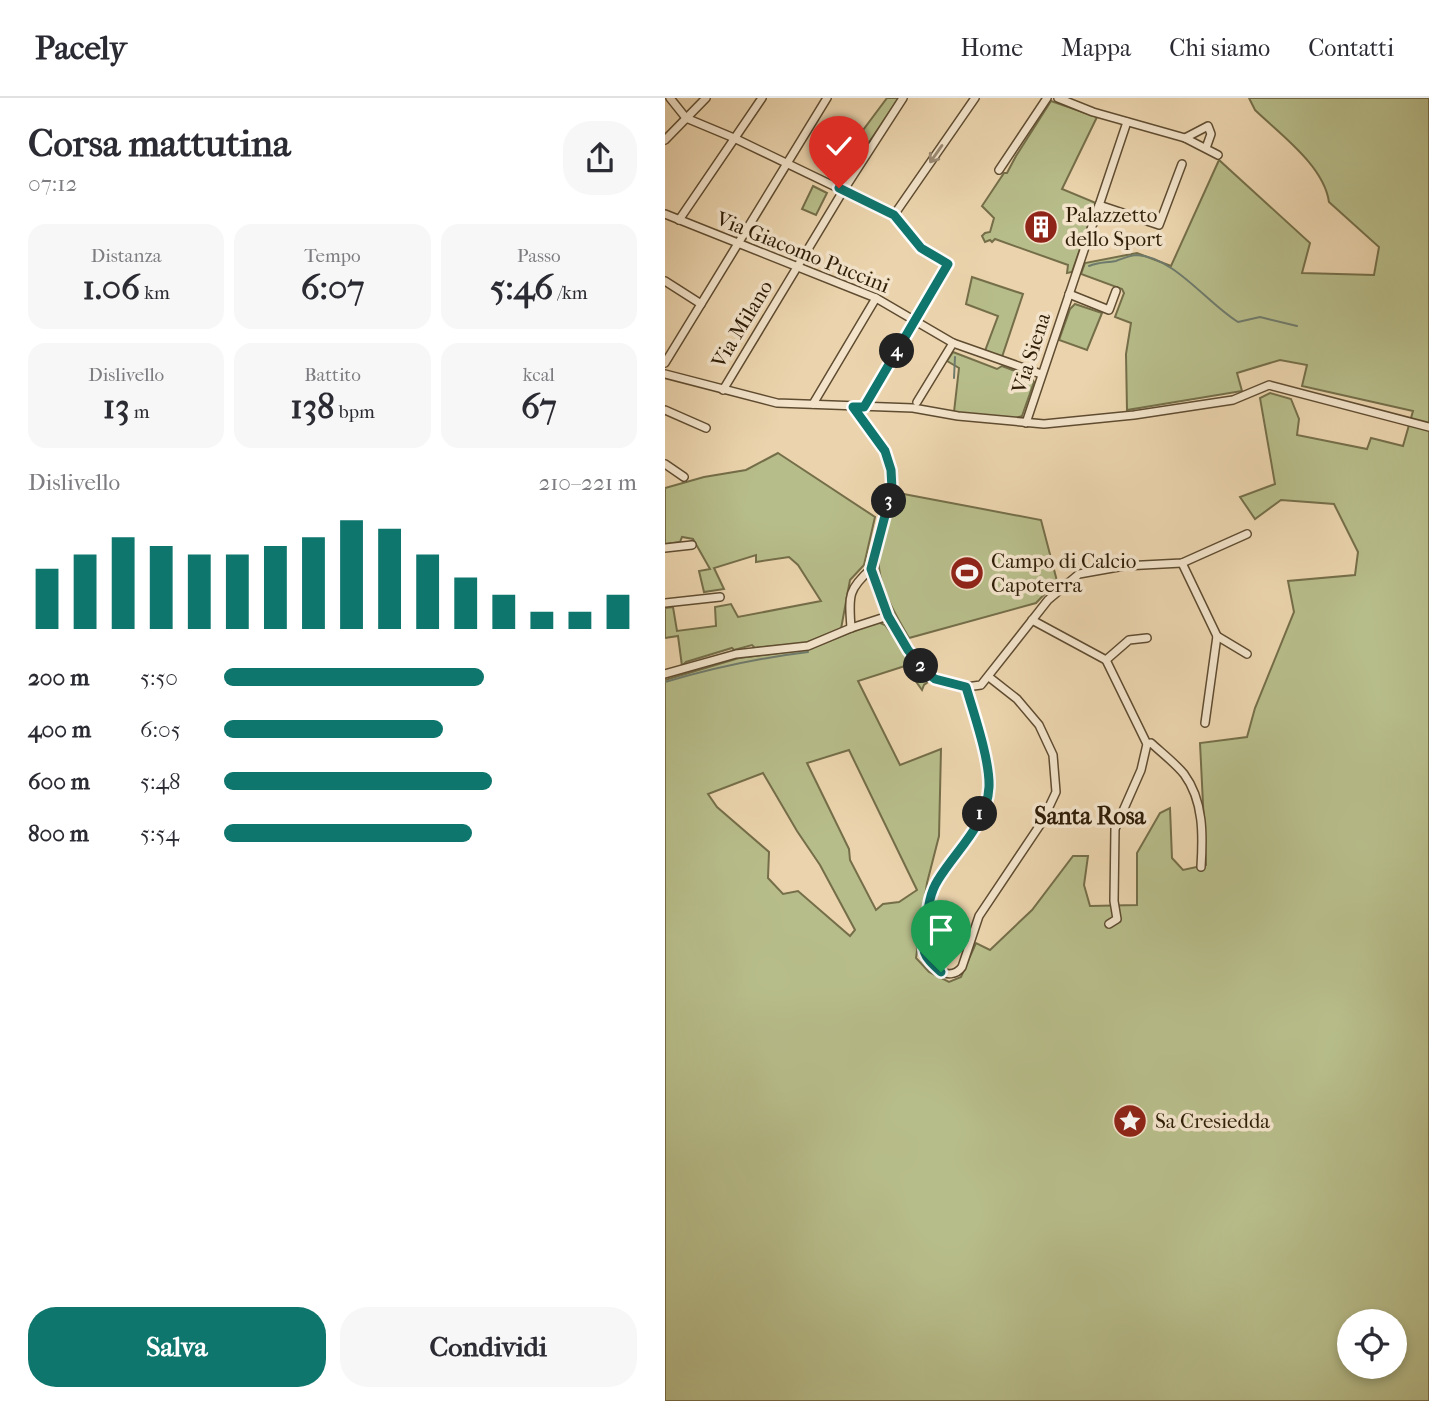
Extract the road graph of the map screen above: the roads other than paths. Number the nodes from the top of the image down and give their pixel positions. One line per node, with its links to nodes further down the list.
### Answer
1 (670, 98): 9 (street)
2 (706, 98): 9 (street)
3 (762, 98): 11 (street)
4 (827, 98): 16 (street)
5 (904, 98): 19 (street, Via Milano)
6 (975, 98): 22 (street, one-way to 22)
7 (1047, 98): 18 (street)
8 (1058, 98): 10 (street)
9 (686, 118): 11 (street); 13 (street)
10 (1127, 122): 12 (street); 20 (street, Via Siena)
11 (734, 138): 16 (street); 23 (street)
12 (1185, 138): 14 (street); 14 (street)
13 (665, 141)
14 (1206, 148): 15 (street)
15 (1218, 155)
16 (786, 162): 19 (street); 24 (street)
17 (1182, 164): 20 (street)
18 (999, 170)
19 (843, 191): 22 (street); 25 (street, Via Milano)
20 (1099, 205): 28 (street, Via Siena)
21 (665, 214): 23 (street, Via Giacomo Puccini)
22 (894, 215): 31 (street)
23 (679, 220): 24 (street, Via Giacomo Puccini)
24 (738, 244): 25 (street, Via Giacomo Puccini); 30 (street)
25 (797, 268): 29 (street, Via Giacomo Puccini); 36 (street, Via Milano)
26 (665, 281): 30 (street)
27 (1117, 291): 28 (street, Via Siena)
28 (1069, 294): 35 (street, Via Siena)
29 (876, 298): 31 (street, Via Giacomo Puccini); 37 (street)
30 (701, 304): 33 (street)
31 (915, 320): 32 (street, Via Giacomo Puccini); 40 (street)
32 (953, 343): 35 (street, Via Giacomo Puccini); 38 (street)
33 (665, 363)
34 (665, 374): 36 (street)
35 (1041, 374): 42 (street, Via Siena)
36 (723, 390): 37 (street)
37 (813, 404): 39 (street)
38 (915, 405): 40 (street); 42 (street)
39 (853, 407): 40 (street); 51 (street)
40 (864, 407)
41 (665, 410): 44 (street)
42 (1026, 423): 43 (street)
43 (1429, 427)
44 (706, 428)
45 (665, 464): 46 (street)
46 (684, 477)
47 (1247, 534): 50 (street)
48 (692, 545): 49 (street)
49 (665, 548)
50 (1182, 563): 55 (street); 57 (street)
51 (871, 569): 54 (street); 56 (street)
52 (720, 597): 53 (street)
53 (665, 603)
54 (888, 616): 56 (street); 63 (street)
55 (1032, 621): 60 (street); 62 (street)
56 (851, 628): 61 (street)
57 (1217, 636): 59 (street); 64 (street)
58 (1147, 638): 60 (street)
59 (1247, 654)
60 (1106, 660): 65 (street)
61 (665, 674)
62 (989, 677): 63 (street); 63 (street)
63 (966, 687)
64 (1205, 723)
65 (1147, 744): 66 (street); 67 (street)
66 (1201, 867)
67 (1109, 924)

